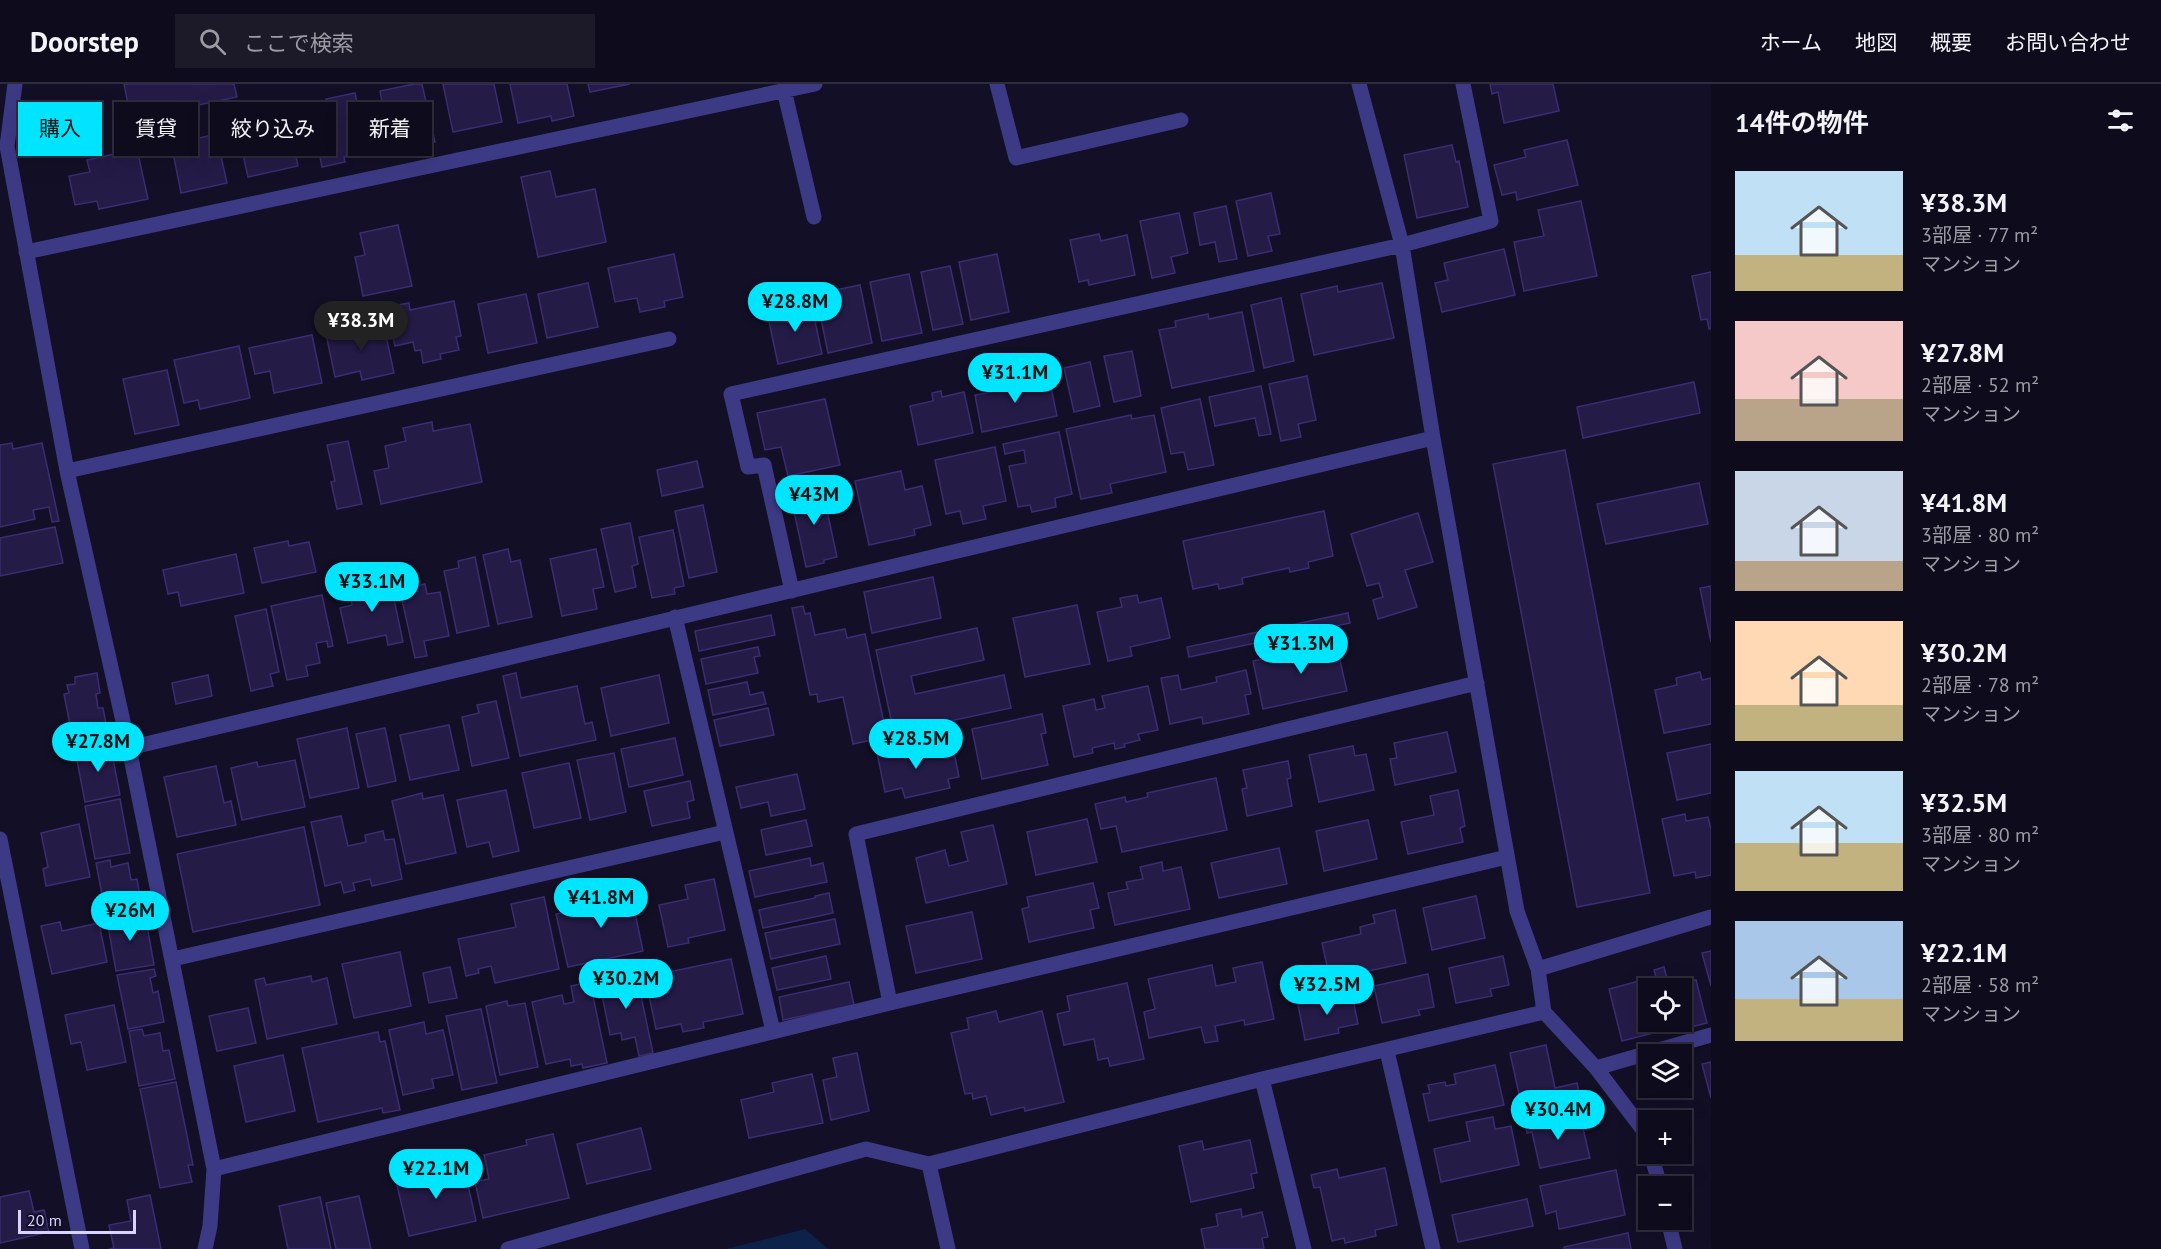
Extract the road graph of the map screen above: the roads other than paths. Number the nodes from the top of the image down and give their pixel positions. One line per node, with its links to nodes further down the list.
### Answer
1 (15, 84): 10 (street)
2 (815, 84): 6 (street)
3 (997, 84): 7 (street)
4 (1359, 84): 9 (street)
5 (1463, 84): 9 (street)
6 (784, 90): 8 (street); 10 (street)
7 (1181, 120)
8 (814, 217)
9 (1402, 245): 12 (street); 14 (street)
10 (26, 252): 13 (street)
11 (669, 339): 13 (street)
12 (1433, 438): 14 (street); 16 (street)
13 (67, 471): 17 (street)
14 (792, 591): 15 (street)
15 (675, 617): 17 (street); 18 (street)
16 (1477, 683): 20 (street); 24 (street)
17 (129, 748): 22 (street)
18 (725, 832): 22 (street); 26 (street)
19 (0, 839): 35 (street)
20 (1507, 857): 23 (street); 24 (street)
21 (1711, 917): 23 (street)
22 (173, 959): 33 (street)
23 (1538, 969): 25 (street)
24 (890, 1003): 26 (street)
25 (1544, 1012): 28 (street); 29 (street)
26 (773, 1031): 33 (street)
27 (1711, 1035): 29 (street)
28 (1387, 1051): 30 (street); 40 (street)
29 (1596, 1068): 31 (street)
30 (1262, 1079): 32 (street); 39 (street)
31 (1638, 1123)
32 (929, 1164): 37 (street); 38 (street)
33 (214, 1169): 36 (street)
34 (1670, 1230): 41 (street)
35 (82, 1249)
36 (205, 1249)
37 (508, 1249)
38 (948, 1249)
39 (1304, 1249)
40 (1432, 1249)
41 (1675, 1249)

